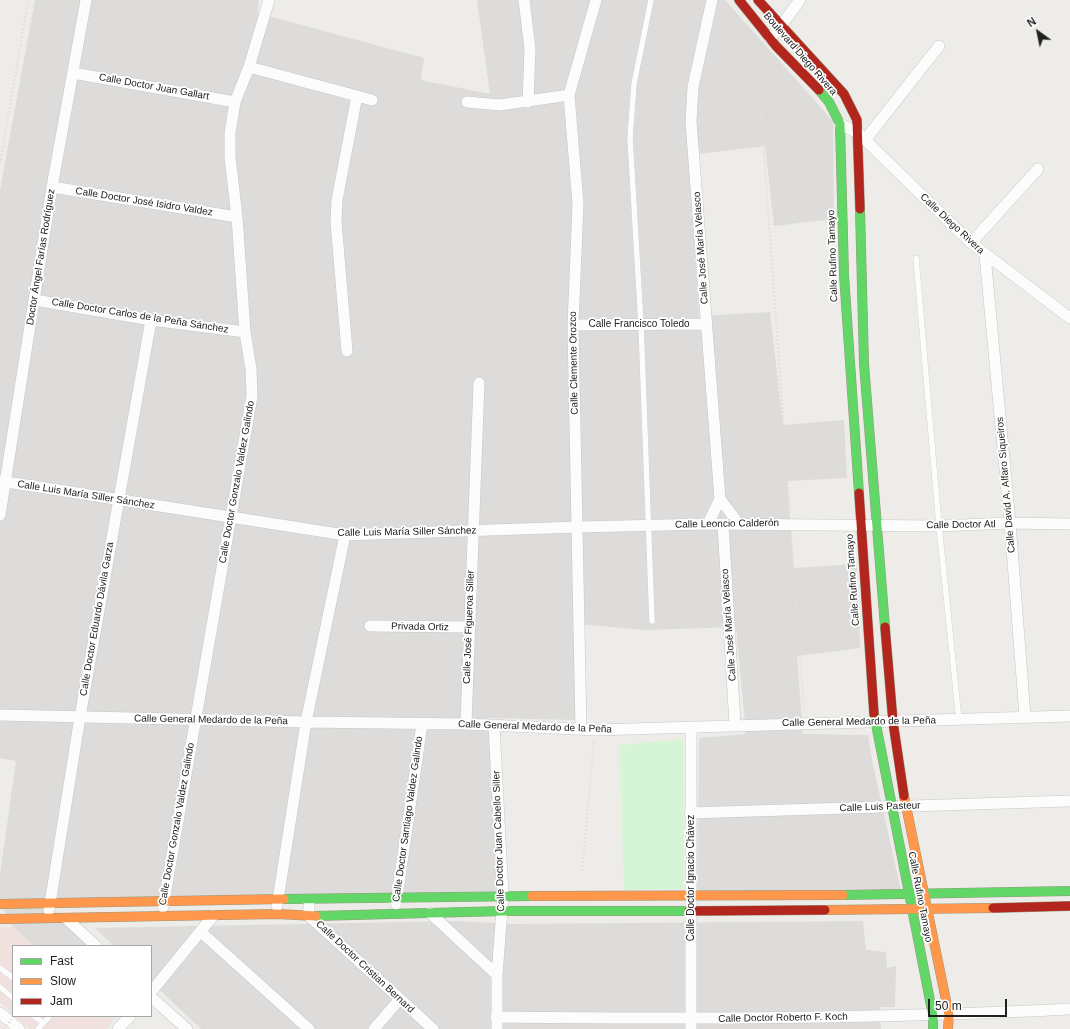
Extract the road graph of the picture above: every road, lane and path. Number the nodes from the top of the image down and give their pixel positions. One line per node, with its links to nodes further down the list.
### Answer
1 (28, 0): 23 (path)
2 (86, 0): 15 (street, Doctor Ángel Farías Rodríguez)
3 (269, 0): 14 (street, Calle Doctor Gonzalo Valdez Galindo)
4 (524, 0): 21 (street)
5 (596, 0): 16 (street, Calle Clemente Orozco)
6 (651, 0): 36 (lane)
7 (712, 0): 37 (street, Calle José María Velasco)
8 (739, 0): 12 (street, Boulevard Diego Rivera)
9 (758, 0): 11 (street, Boulevard Diego Rivera)
10 (800, 0): 11 (street)
11 (780, 27): 12 (street); 24 (street, Boulevard Diego Rivera)
12 (773, 42): 22 (street, Boulevard Diego Rivera); 51 (path)
13 (939, 46): 24 (street)
14 (249, 67): 17 (street); 19 (street, Calle Doctor Gonzalo Valdez Galindo)
15 (73, 73): 19 (street, Calle Doctor Juan Gallart); 28 (street, Doctor Ángel Farías Rodríguez)
16 (570, 95): 21 (street); 38 (street, Calle Clemente Orozco)
17 (357, 96): 18 (street); 40 (street)
18 (372, 100)
19 (235, 102): 29 (street, Calle Doctor Gonzalo Valdez Galindo)
20 (467, 102): 21 (street)
21 (528, 102)
22 (840, 124): 24 (street, Calle Diego Rivera); 52 (street, Calle Rufino Tamayo)
23 (5, 137): 25 (path); 26 (path)
24 (862, 137): 30 (street, Calle Diego Rivera); 53 (street, Calle Rufino Tamayo)
25 (0, 140)
26 (0, 164)
27 (1038, 168): 30 (street)
28 (52, 187): 29 (street, Calle Doctor José Isidro Valdez); 33 (street, Doctor Ángel Farías Rodríguez)
29 (237, 216): 39 (street, Calle Doctor Gonzalo Valdez Galindo)
30 (971, 243): 31 (street, Calle Diego Rivera)
31 (985, 255): 34 (street, Calle Diego Rivera); 47 (street, Calle David A. Alfaro Siqueiros)
32 (916, 258): 56 (lane)
33 (35, 300): 35 (street, Calle Doctor Carlos de la Peña Sánchez); 42 (street, Doctor Ángel Farías Rodríguez)
34 (1070, 318)
35 (151, 320): 39 (street, Calle Doctor Carlos de la Peña Sánchez); 43 (street, Calle Doctor Eduardo Dávila Garza)
36 (641, 324): 37 (street, Calle Francisco Toledo); 38 (street, Calle Francisco Toledo); 55 (lane)
37 (706, 324): 44 (street, Calle José María Velasco)
38 (572, 325): 57 (street, Calle Clemente Orozco)
39 (245, 332): 46 (street, Calle Doctor Gonzalo Valdez Galindo)
40 (347, 351)
41 (479, 383): 58 (street, Calle José Figueroa Siller)
42 (3, 481): 43 (street, Calle Luis María Siller Sánchez); 45 (street, Doctor Ángel Farías Rodríguez)
43 (118, 499): 46 (street, Calle Luis María Siller Sánchez); 66 (street, Calle Doctor Eduardo Dávila Garza)
44 (720, 499): 48 (street); 50 (street)
45 (0, 515)
46 (232, 519): 59 (street, Calle Luis María Siller Sánchez); 67 (street, Calle Doctor Gonzalo Valdez Galindo)
47 (1010, 523): 54 (street, Calle Doctor Atl); 56 (street, Calle Doctor Atl); 64 (street, Calle David A. Alfaro Siqueiros)
48 (708, 524): 49 (street, Calle Leoncio Calderón); 55 (street, Calle Leoncio Calderón)
49 (723, 524): 50 (street, Calle Leoncio Calderón); 75 (street, Calle José María Velasco)
50 (739, 524): 51 (street, Calle Leoncio Calderón)
51 (790, 524): 52 (street, Calle Leoncio Calderón); 72 (path)
52 (860, 524): 53 (street, Calle Leoncio Calderón); 70 (street, Calle Rufino Tamayo)
53 (876, 524): 56 (street, Calle Doctor Atl); 71 (street, Calle Rufino Tamayo)
54 (1070, 524)
55 (650, 526): 57 (street, Calle Leoncio Calderón); 60 (lane)
56 (939, 526): 68 (lane)
57 (578, 527): 58 (street, Calle Luis María Siller Sánchez); 78 (street, Calle Clemente Orozco)
58 (472, 531): 59 (street, Calle Luis María Siller Sánchez); 62 (street, Calle José Figueroa Siller)
59 (345, 535): 69 (street)
60 (652, 621)
61 (370, 626): 62 (street, Privada Ortiz)
62 (470, 627): 74 (street, Calle José Figueroa Siller)
63 (0, 715): 66 (street, Calle General Medardo de la Peña)
64 (1025, 716): 65 (street, Calle General Medardo de la Peña); 68 (street, Calle General Medardo de la Peña)
65 (1070, 716)
66 (80, 717): 67 (street, Calle General Medardo de la Peña); 95 (street, Calle Doctor Eduardo Dávila Garza)
67 (195, 719): 69 (street, Calle General Medardo de la Peña); 93 (street, Calle Doctor Gonzalo Valdez Galindo)
68 (959, 720): 71 (street, Calle General Medardo de la Peña)
69 (306, 722): 73 (street, Calle General Medardo de la Peña); 92 (street)
70 (875, 722): 71 (street, Calle General Medardo de la Peña); 72 (street, Calle General Medardo de la Peña); 82 (street, Calle Rufino Tamayo)
71 (893, 722): 81 (street, Calle Rufino Tamayo)
72 (805, 723): 75 (street, Calle General Medardo de la Peña)
73 (422, 724): 74 (street, Calle General Medardo de la Peña); 90 (street, Calle Doctor Santiago Valdez Galindo)
74 (466, 724): 76 (street, Calle General Medardo de la Peña)
75 (735, 725): 77 (street, Calle General Medardo de la Peña)
76 (494, 726): 78 (street, Calle General Medardo de la Peña); 88 (street, Calle Doctor Juan Cabello Siller)
77 (691, 727): 79 (street, Calle General Medardo de la Peña); 83 (street, Calle Doctor Ignacio Chávez)
78 (581, 730): 79 (street, Calle General Medardo de la Peña)
79 (596, 730): 84 (path)
80 (1070, 801): 81 (street, Calle Luis Pasteur)
81 (905, 806): 82 (street, Calle Luis Pasteur); 87 (street, Calle Rufino Tamayo)
82 (891, 807): 83 (street, Calle Luis Pasteur); 86 (street, Calle Rufino Tamayo)
83 (690, 813): 89 (street, Calle Doctor Ignacio Chávez)
84 (582, 871)
85 (1070, 891): 87 (street)
86 (909, 895): 87 (street); 89 (street); 98 (street, Calle Rufino Tamayo)
87 (925, 895): 97 (street, Calle Rufino Tamayo)
88 (503, 896): 89 (street); 90 (street); 99 (street, Calle Doctor Juan Cabello Siller)
89 (691, 896): 100 (street, Calle Doctor Ignacio Chávez)
90 (396, 898): 91 (street); 101 (street, Calle Doctor Santiago Valdez Galindo)
91 (309, 900): 92 (street); 105 (street, Calle Doctor Cristian Bernard)
92 (277, 901): 93 (street); 103 (street)
93 (163, 902): 95 (street); 106 (street, Calle Doctor Gonzalo Valdez Galindo)
94 (0, 904): 95 (street)
95 (49, 904): 107 (street, Calle Doctor Eduardo Dávila Garza)
96 (1070, 906): 97 (street)
97 (928, 909): 98 (street); 122 (street, Calle Rufino Tamayo)
98 (912, 910): 100 (street); 123 (street, Calle Rufino Tamayo)
99 (503, 911): 100 (street); 102 (street); 113 (street, Calle Doctor Juan Cabello Siller)
100 (691, 911): 130 (street, Calle Doctor Ignacio Chávez)
101 (396, 913): 102 (street); 105 (street)
102 (430, 913): 113 (street)
103 (277, 914): 104 (street); 105 (street)
104 (213, 916): 106 (street); 110 (street)
105 (309, 916): 119 (street, Calle Doctor Cristian Bernard)
106 (162, 917): 108 (street)
107 (48, 919): 108 (street); 109 (street)
108 (67, 919): 111 (street)
109 (0, 920)
110 (202, 932): 116 (street); 136 (street)
111 (95, 945)
112 (0, 968): 114 (lane)
113 (497, 975): 127 (street, Calle Doctor Juan Cabello Siller)
114 (12, 977)
115 (0, 987): 117 (lane)
116 (152, 991)
117 (12, 997)
118 (152, 998): 135 (street)
119 (400, 1000): 137 (street); 138 (street, Calle Doctor Cristian Bernard)
120 (1070, 1009): 122 (street, Calle Doctor Roberto F. Koch)
121 (0, 1013): 132 (street)
122 (949, 1015): 123 (street, Calle Doctor Roberto F. Koch); 141 (street, Calle Rufino Tamayo)
123 (933, 1016): 130 (street, Calle Doctor Roberto F. Koch); 140 (street, Calle Rufino Tamayo)
124 (35, 1017): 129 (lane)
125 (49, 1017): 129 (lane)
126 (129, 1017): 134 (street)
127 (496, 1017): 130 (street, Calle Doctor Roberto F. Koch); 139 (street, Calle Doctor Juan Cabello Siller)
128 (12, 1019): 131 (path, bridge)
129 (43, 1023): 133 (lane)
130 (691, 1024)
131 (2, 1029)
132 (19, 1029)
133 (38, 1029)
134 (118, 1029)
135 (187, 1029)
136 (309, 1029)
137 (374, 1029)
138 (433, 1029)
139 (497, 1029)
140 (933, 1029)
141 (948, 1029)

